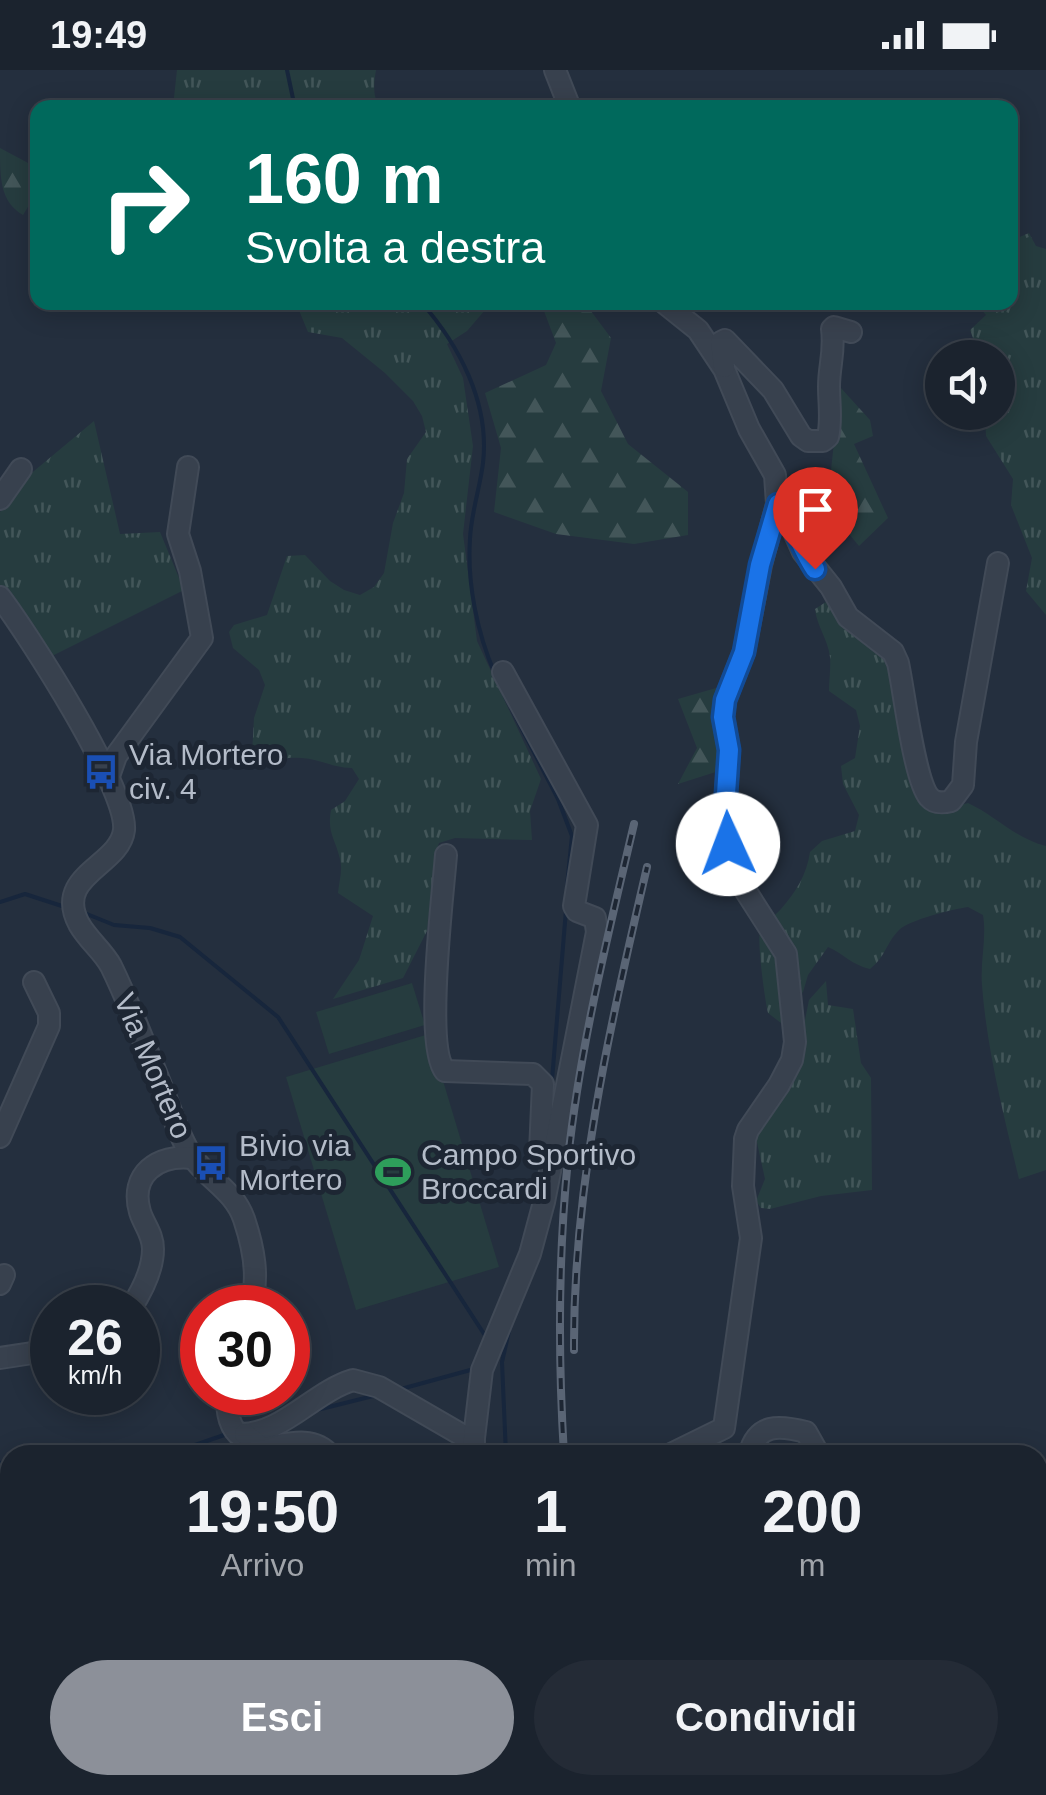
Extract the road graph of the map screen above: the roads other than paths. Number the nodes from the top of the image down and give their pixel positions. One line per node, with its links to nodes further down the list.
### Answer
1 (555, 70): 2 (street)
2 (567, 100)
3 (673, 310): 5 (street)
4 (852, 332): 5 (street)
5 (724, 369): 9 (street)
6 (188, 467): 13 (street)
7 (21, 469): 8 (street)
8 (0, 499)
9 (778, 504): 10 (street); 30 (street)
10 (998, 563)
11 (0, 597): 13 (street)
12 (503, 672): 18 (street)
13 (109, 776): 17 (street, Via Mortero)
14 (446, 855): 18 (street)
15 (34, 982): 16 (street)
16 (0, 1136)
17 (193, 1158): 19 (street); 20 (street, Via Mortero)
18 (544, 1202): 29 (street)
19 (142, 1285)
20 (254, 1285)
21 (30, 1353): 22 (street)
22 (0, 1358)
23 (229, 1415): 24 (street)
24 (244, 1434): 25 (street); 28 (street)
25 (258, 1445)
26 (283, 1445): 27 (street)
27 (322, 1445)
28 (468, 1445)
29 (473, 1445)
30 (689, 1445)
31 (752, 1445): 32 (street)
32 (813, 1445)

